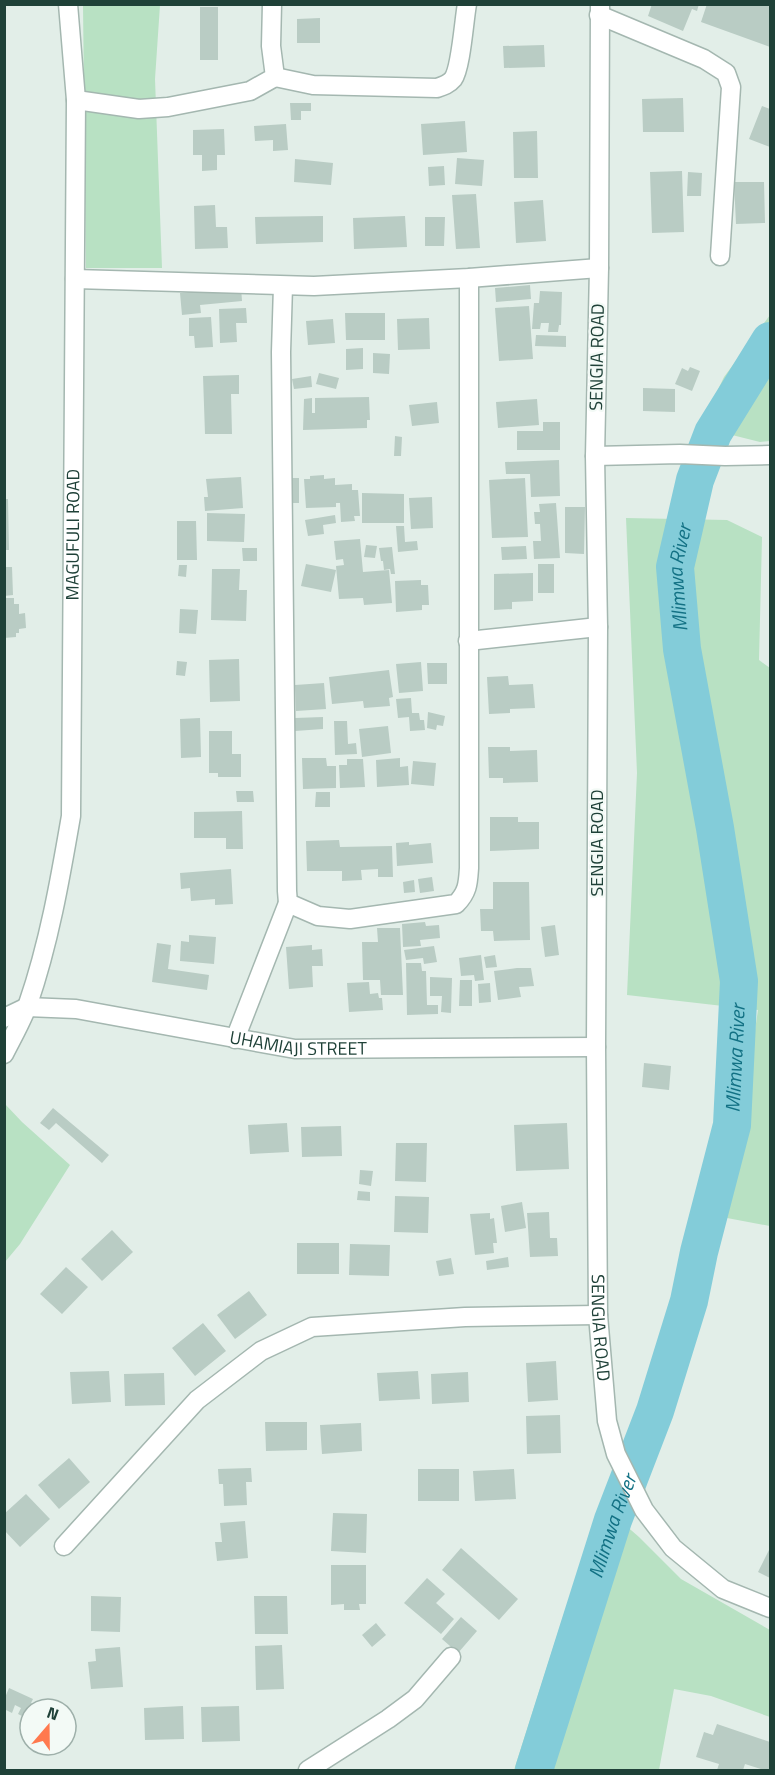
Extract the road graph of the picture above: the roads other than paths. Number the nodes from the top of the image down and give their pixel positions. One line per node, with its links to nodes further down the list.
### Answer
1 (68, 4): 6 (street, MAGUFULI ROAD)
2 (272, 4): 5 (street)
3 (467, 4): 5 (street)
4 (599, 10): 7 (street); 8 (street, SENGIA ROAD)
5 (275, 77): 6 (street)
6 (76, 100): 10 (street, MAGUFULI ROAD)
7 (720, 256)
8 (599, 268): 9 (street); 13 (street, SENGIA ROAD)
9 (469, 278): 11 (street); 15 (street)
10 (75, 279): 11 (street); 17 (street, MAGUFULI ROAD)
11 (283, 286): 16 (street)
12 (771, 454): 13 (street)
13 (594, 456): 14 (street, SENGIA ROAD)
14 (598, 627): 15 (street); 20 (street, SENGIA ROAD)
15 (468, 641): 16 (street)
16 (288, 903): 19 (street)
17 (27, 1007): 18 (street, UHAMIAJI STREET); 19 (street, UHAMIAJI STREET); 21 (street, MAGUFULI ROAD)
18 (4, 1018)
19 (235, 1039): 20 (street, UHAMIAJI STREET)
20 (596, 1047): 22 (street, SENGIA ROAD)
21 (4, 1054)
22 (598, 1315): 23 (street); 24 (street, SENGIA ROAD)
23 (64, 1546)
24 (771, 1608)
25 (451, 1657): 26 (street)
26 (308, 1770)

